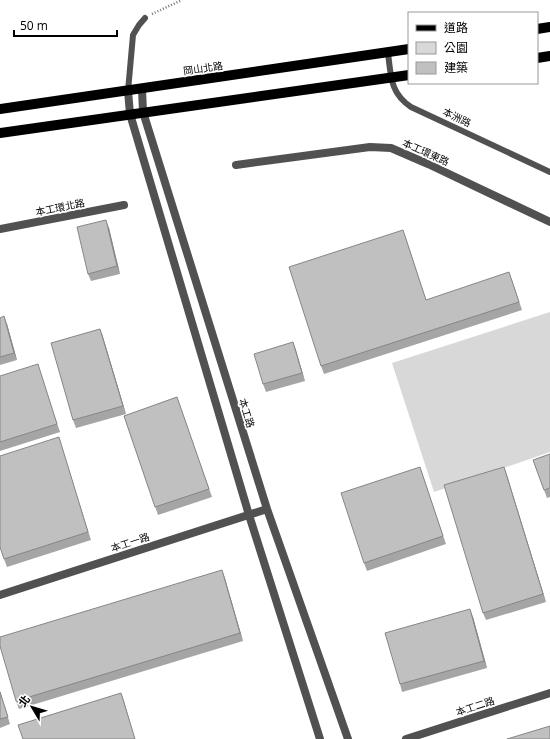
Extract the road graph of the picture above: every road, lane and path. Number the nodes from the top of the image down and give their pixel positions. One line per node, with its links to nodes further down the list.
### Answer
1 (182, 0): 2 (path)
2 (145, 18): 12 (lane)
3 (550, 27): 4 (main road)
4 (538, 29)
5 (408, 49): 6 (main road, 岡山北路)
6 (388, 53): 10 (lane, 本洲路); 11 (main road, 岡山北路)
7 (550, 56): 8 (main road)
8 (538, 58)
9 (408, 75): 10 (main road)
10 (391, 77): 14 (main road); 18 (lane, 本洲路)
11 (142, 89): 12 (main road, 岡山北路); 14 (street, 本工路)
12 (128, 91): 13 (main road, 岡山北路); 15 (street)
13 (0, 109)
14 (143, 112): 15 (main road); 22 (street, 本工路)
15 (130, 114): 16 (main road); 23 (street)
16 (0, 133)
17 (236, 165): 20 (street, 本工環東路)
18 (550, 172)
19 (124, 205): 21 (street, 本工環北路)
20 (550, 222)
21 (0, 229)
22 (267, 509): 23 (street, 本工一路); 27 (street, 本工路)
23 (249, 514): 24 (street, 本工一路); 26 (street)
24 (0, 595)
25 (550, 693): 28 (street, 本工二路)
26 (320, 739)
27 (348, 739)
28 (406, 739)

